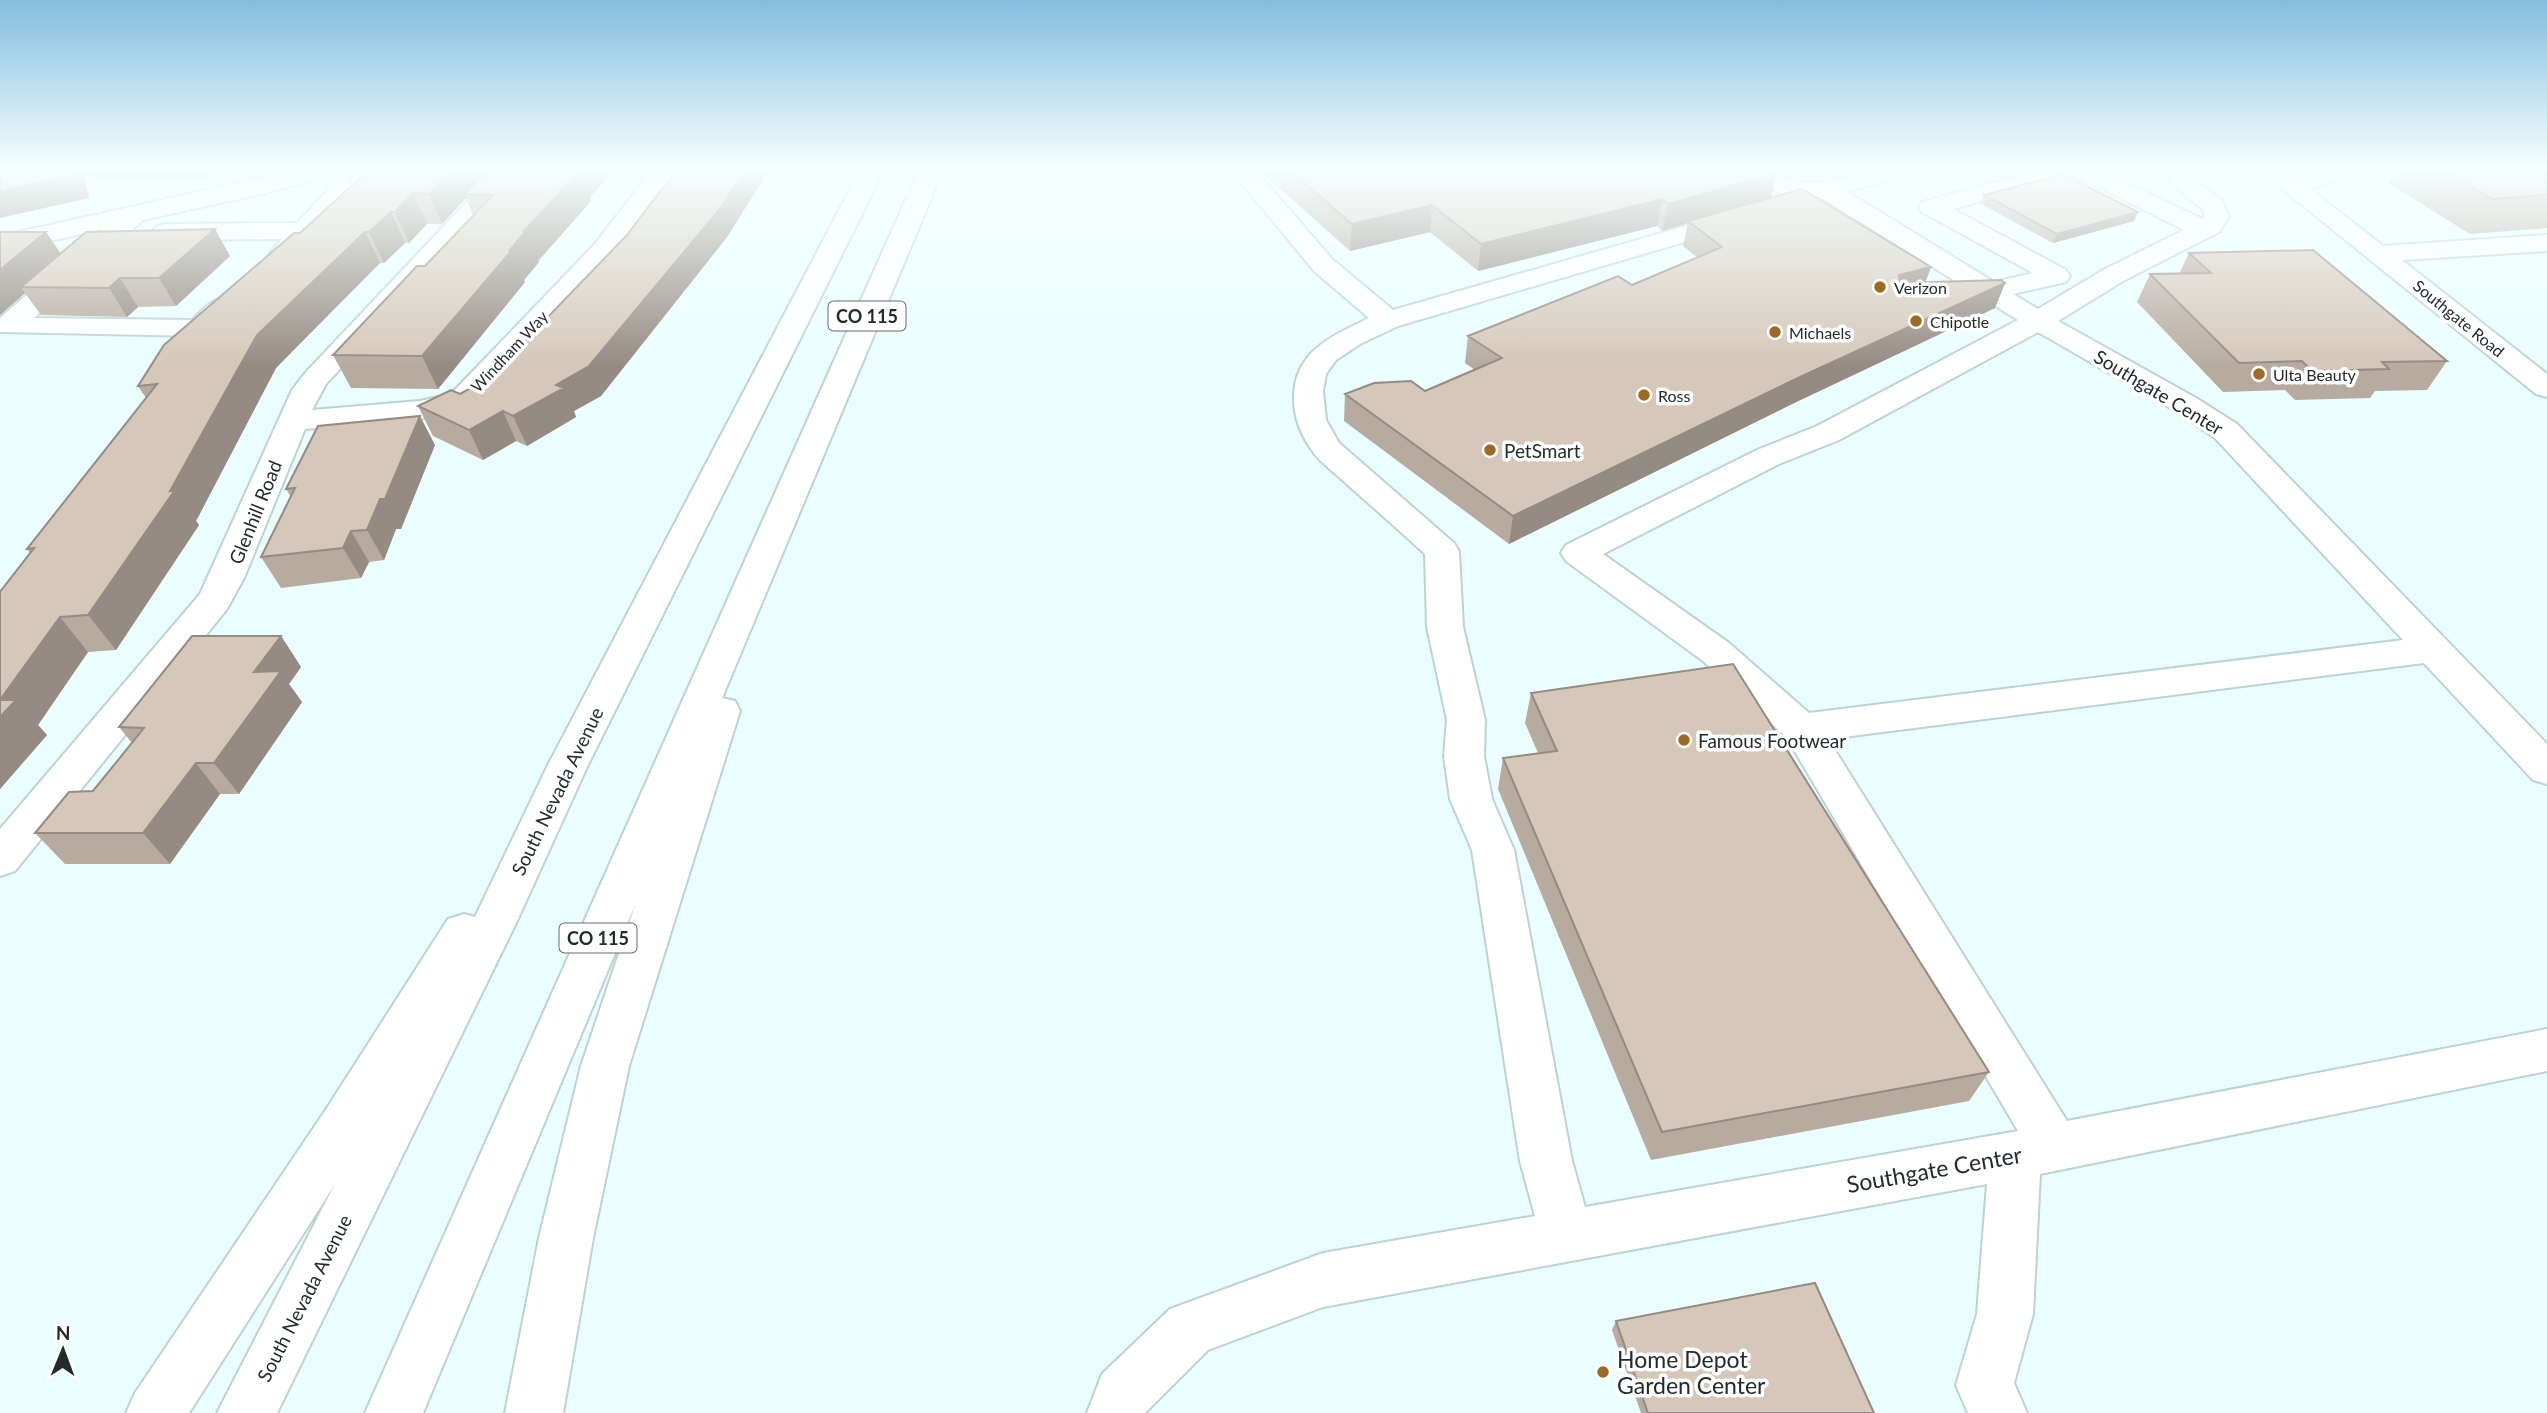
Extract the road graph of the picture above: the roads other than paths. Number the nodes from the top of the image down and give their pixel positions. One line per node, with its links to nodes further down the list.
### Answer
1 (50, 236): 15 (main road)
2 (110, 236): 3 (main road)
3 (300, 236)
4 (451, 236): 21 (main road, Glenhill Road)
5 (615, 236): 21 (main road, Windham Way)
6 (838, 236): 25 (main road, South Nevada Avenue / CO 115)
7 (901, 236): 22 (main road, CO 115)
8 (1299, 236): 18 (main road)
9 (1681, 236): 18 (main road)
10 (1901, 236): 17 (main road, Southgate Center)
11 (1984, 236): 17 (main road)
12 (2192, 236): 19 (main road)
13 (2356, 236): 16 (main road, Southgate Road)
14 (2547, 243): 16 (main road)
15 (0, 244)
16 (2379, 254): 20 (main road, Southgate Road)
17 (1990, 291): 19 (main road, Southgate Center)
18 (1388, 320): 30 (main road)
19 (2038, 321): 23 (main road, Southgate Center); 24 (main road)
20 (2547, 388)
21 (292, 421): 27 (main road, Glenhill Road)
22 (803, 463): 33 (main road, CO 115); 34 (main road)
23 (2434, 649): 24 (main road); 26 (main road, Southgate Center)
24 (1801, 728): 29 (main road)
25 (567, 767): 31 (main road); 32 (main road, South Nevada Avenue / CO 115)
26 (2547, 769)
27 (0, 859)
28 (2546, 1047): 29 (main road, Southgate Center)
29 (2035, 1151): 30 (main road, Southgate Center); 36 (main road)
30 (1567, 1236): 35 (main road, Southgate Center)
31 (155, 1413)
32 (246, 1413)
33 (394, 1413)
34 (534, 1413)
35 (1116, 1413)
36 (1998, 1413)

